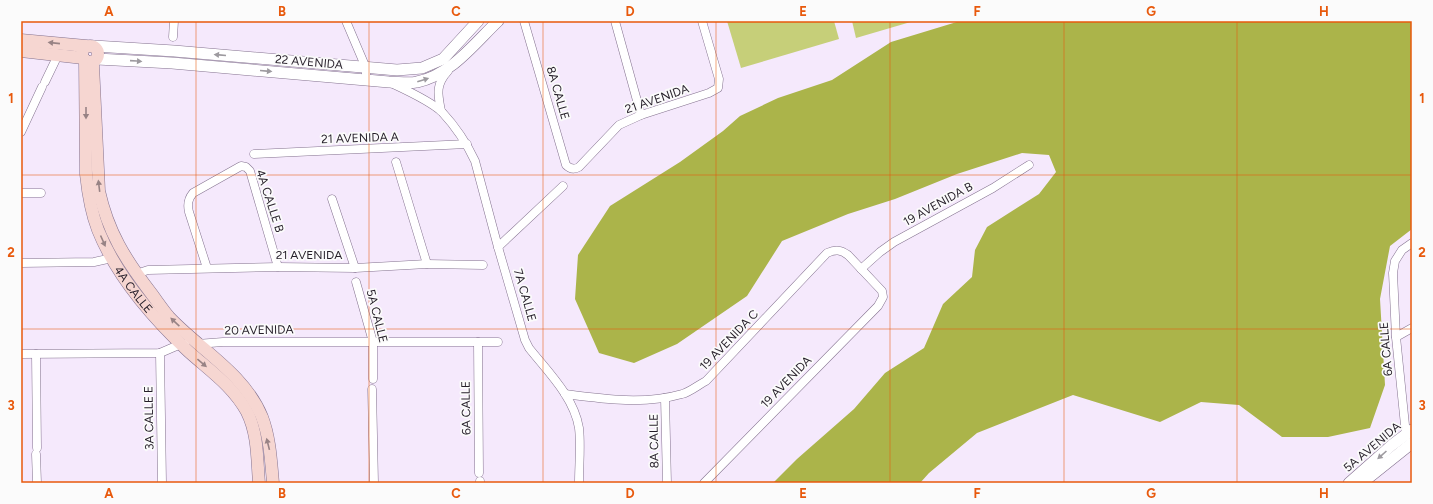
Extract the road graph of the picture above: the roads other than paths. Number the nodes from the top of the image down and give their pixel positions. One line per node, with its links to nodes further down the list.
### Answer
1 (174, 21): 8 (street)
2 (346, 21): 17 (street)
3 (478, 21): 17 (street, 22 AVENIDA)
4 (498, 21): 16 (street, 22 AVENIDA)
5 (524, 21): 27 (street, 8A CALLE)
6 (615, 21): 21 (street)
7 (702, 21): 21 (street, 21 AVENIDA)
8 (173, 37)
9 (21, 40): 10 (main road, one-way to 9)
10 (90, 46): 11 (street, 22 AVENIDA); 14 (main road)
11 (174, 51): 15 (street); 17 (street, 22 AVENIDA, one-way to 11)
12 (21, 52): 13 (main road)
13 (58, 55): 14 (main road); 22 (street)
14 (90, 60): 15 (street, 22 AVENIDA, one-way to 15); 34 (main road, 4A CALLE, one-way to 34); 42 (main road, 4A CALLE, one-way to 14)
15 (172, 64): 18 (street, 22 AVENIDA, one-way to 18)
16 (454, 64): 19 (street, 22 AVENIDA, one-way to 16); 20 (street, 7A CALLE)
17 (366, 68): 18 (street)
18 (366, 80): 19 (street, 22 AVENIDA)
19 (389, 82): 20 (street, 7A CALLE)
20 (441, 111): 23 (street, 7A CALLE)
21 (641, 115): 27 (street, 21 AVENIDA)
22 (21, 132)
23 (467, 144): 24 (street, 21 AVENIDA A); 33 (street, 7A CALLE)
24 (254, 154)
25 (396, 162): 36 (street)
26 (1029, 165): 41 (street, 19 AVENIDA B)
27 (572, 169)
28 (563, 186): 33 (street)
29 (21, 193): 30 (street)
30 (41, 193)
31 (332, 199): 40 (street)
32 (1412, 243): 45 (street, 6A CALLE)
33 (498, 247): 56 (street, 7A CALLE)
34 (112, 258): 35 (street); 49 (main road, 4A CALLE)
35 (21, 263)
36 (427, 264): 37 (street, 21 AVENIDA); 40 (street, 21 AVENIDA)
37 (483, 265)
38 (278, 267): 39 (street, 21 AVENIDA); 39 (street, 4A CALLE B); 40 (street, 21 AVENIDA)
39 (208, 268): 42 (street, 21 AVENIDA)
40 (355, 268)
41 (861, 269): 57 (street, 19 AVENIDA C); 68 (street, 19 AVENIDA)
42 (136, 274): 50 (main road, 4A CALLE, one-way to 42)
43 (356, 282): 46 (street, 5A CALLE)
44 (1412, 328): 45 (street)
45 (1396, 337): 58 (street, 6A CALLE)
46 (374, 342): 47 (street, 20 AVENIDA); 50 (street, 20 AVENIDA); 54 (street, 5A CALLE)
47 (478, 342): 48 (street, 20 AVENIDA); 59 (street, 6A CALLE)
48 (498, 342)
49 (181, 344): 50 (street, 20 AVENIDA); 51 (street, 20 AVENIDA); 63 (main road, 4A CALLE, one-way to 63)
50 (200, 344): 64 (main road, 4A CALLE, one-way to 50)
51 (160, 353): 53 (street, 20 AVENIDA); 62 (street, 3A CALLE E)
52 (21, 354): 53 (street, 20 AVENIDA)
53 (36, 354): 61 (street)
54 (373, 379)
55 (372, 389): 65 (street)
56 (565, 394): 57 (street, 19 AVENIDA C); 66 (street, 7A CALLE)
57 (665, 398): 67 (street, 8A CALLE)
58 (1410, 436): 60 (street, 5A AVENIDA); 69 (street, 5A AVENIDA, one-way to 69)
59 (479, 479)
60 (1368, 481)
61 (36, 483)
62 (162, 483)
63 (259, 483)
64 (273, 483)
65 (374, 483)
66 (579, 483)
67 (666, 483)
68 (704, 483)
69 (1349, 483)

